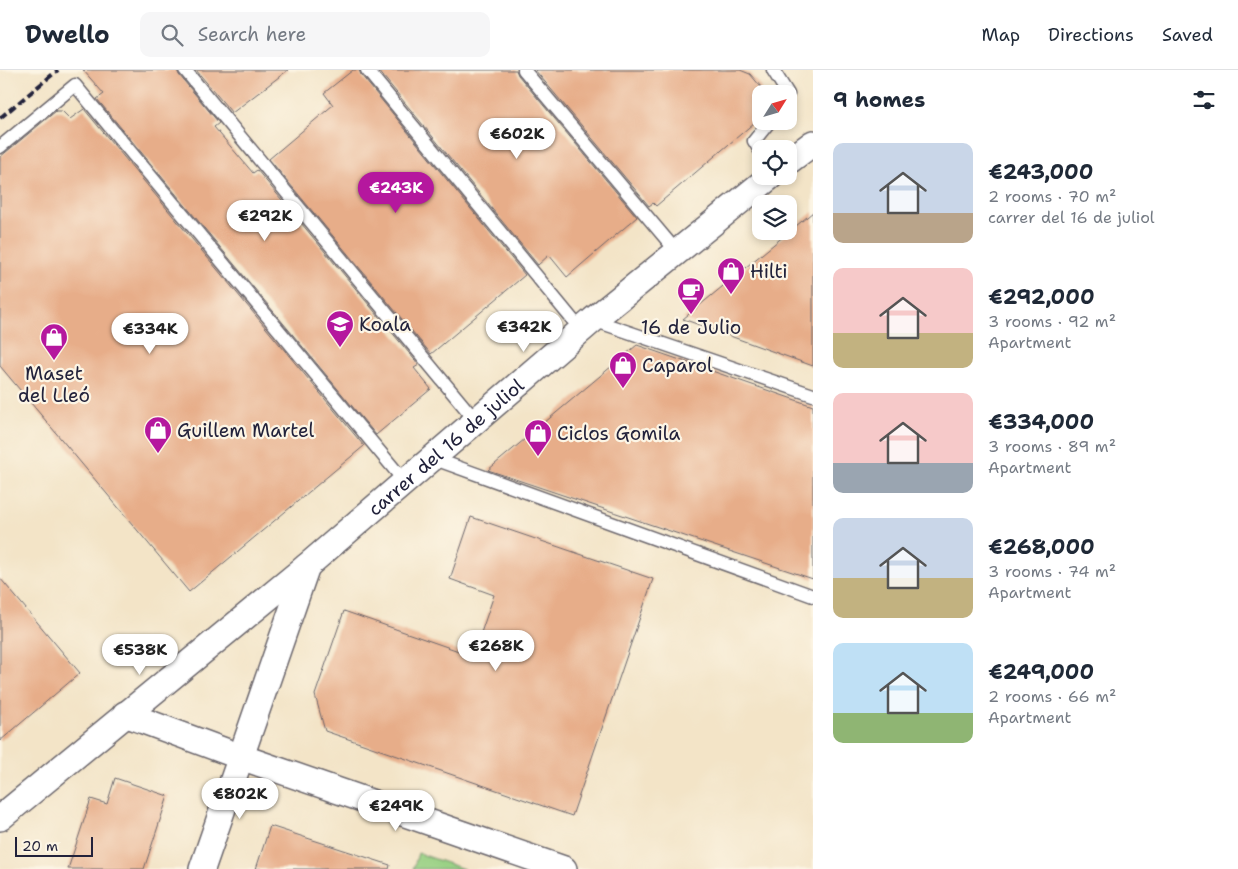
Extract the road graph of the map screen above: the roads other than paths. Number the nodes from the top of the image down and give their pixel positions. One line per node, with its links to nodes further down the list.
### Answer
1 (185, 70): 15 (lane)
2 (367, 70): 13 (lane)
3 (524, 70): 12 (lane)
4 (773, 70): 5 (lane)
5 (782, 85)
6 (763, 130): 7 (lane)
7 (755, 140)
8 (813, 143): 10 (street)
9 (0, 147): 17 (lane)
10 (797, 155)
11 (760, 185): 12 (street, carrer del 16 de juliol)
12 (677, 252): 13 (street, carrer del 16 de juliol)
13 (587, 325): 14 (lane); 15 (street, carrer del 16 de juliol)
14 (813, 395)
15 (476, 421): 16 (street, carrer del 16 de juliol)
16 (432, 458): 17 (street, carrer del 16 de juliol); 19 (lane)
17 (405, 482): 18 (street, carrer del 16 de juliol)
18 (307, 566): 20 (street, carrer del 16 de juliol); 21 (street)
19 (813, 596)
20 (126, 714): 21 (street); 22 (street, carrer del 16 de juliol)
21 (241, 757): 23 (street); 24 (street)
22 (0, 818)
23 (202, 869)
24 (564, 869)

